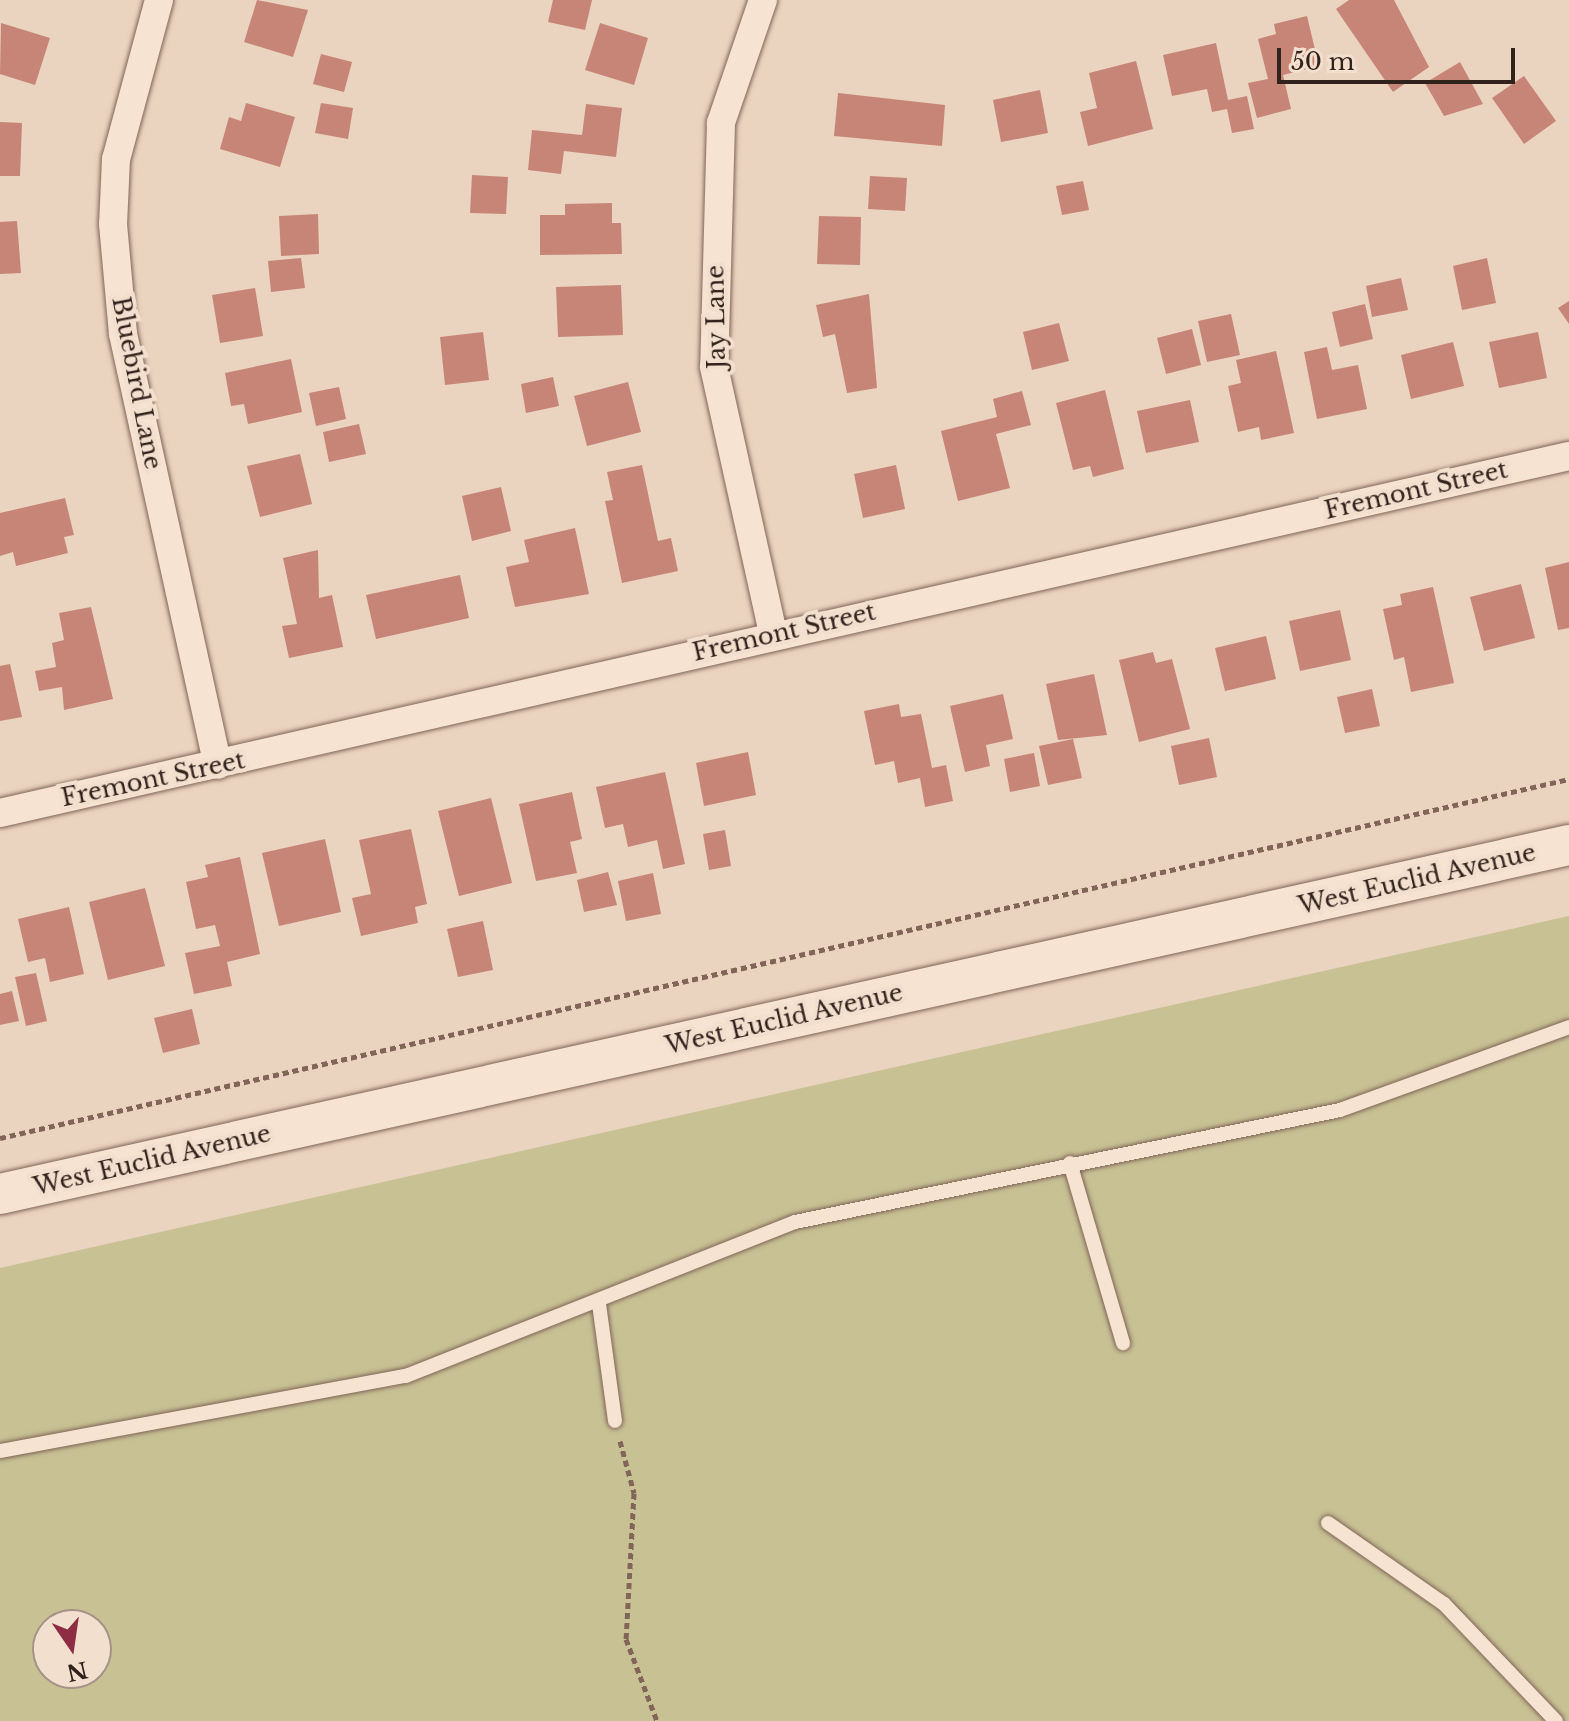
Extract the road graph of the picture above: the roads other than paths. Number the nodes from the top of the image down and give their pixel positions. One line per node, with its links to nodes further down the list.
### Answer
1 (159, 0): 5 (street, Bluebird Lane)
2 (763, 0): 4 (street, Jay Lane)
3 (1569, 456): 4 (street, Fremont Street)
4 (773, 634): 5 (street, Fremont Street)
5 (218, 765): 6 (street, Fremont Street)
6 (0, 813)
7 (1569, 845): 10 (main road, West Euclid Avenue)
8 (1569, 1027): 9 (lane)
9 (1070, 1163): 11 (lane); 12 (lane)
10 (0, 1194)
11 (599, 1304): 13 (lane); 14 (lane)
12 (1123, 1343)
13 (615, 1421)
14 (0, 1451)
15 (1328, 1523): 16 (lane)
16 (1556, 1721)

